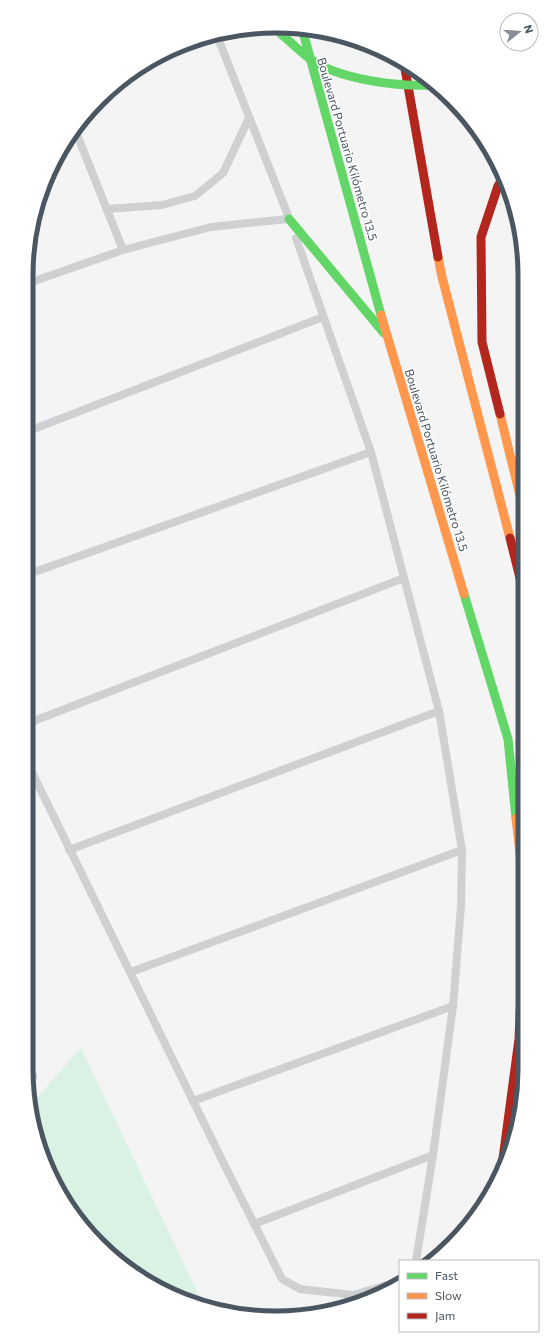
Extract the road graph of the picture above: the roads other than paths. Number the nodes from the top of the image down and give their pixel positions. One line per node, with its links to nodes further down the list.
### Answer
1 (280, 33): 5 (main road, bridge)
2 (304, 35): 14 (main road, Boulevard Portuario Kilómetro 13.5)
3 (219, 40): 6 (lane)
4 (405, 71): 18 (main road)
5 (427, 86)
6 (249, 118): 9 (lane); 10 (lane)
7 (78, 136): 9 (lane)
8 (500, 183): 17 (main road)
9 (107, 209): 11 (lane)
10 (289, 219): 11 (lane); 13 (lane); 14 (main road)
11 (123, 250): 12 (lane)
12 (33, 282)
13 (323, 317): 15 (lane); 16 (lane)
14 (388, 339): 24 (main road, Boulevard Portuario Kilómetro 13.5)
15 (33, 429)
16 (371, 452): 19 (lane); 20 (lane)
17 (518, 488)
18 (518, 571)
19 (33, 573)
20 (404, 578): 21 (lane); 22 (lane)
21 (439, 711): 25 (lane); 26 (lane)
22 (33, 721)
23 (33, 775): 25 (lane)
24 (518, 833)
25 (69, 850): 27 (lane)
26 (462, 850): 27 (lane); 28 (lane)
27 (131, 972): 30 (lane)
28 (453, 1006): 30 (lane); 32 (lane)
29 (518, 1046): 31 (main road)
30 (193, 1101): 33 (lane)
31 (504, 1148)
32 (433, 1155): 33 (lane); 34 (lane)
33 (254, 1224): 35 (lane)
34 (416, 1260)
35 (383, 1286)

